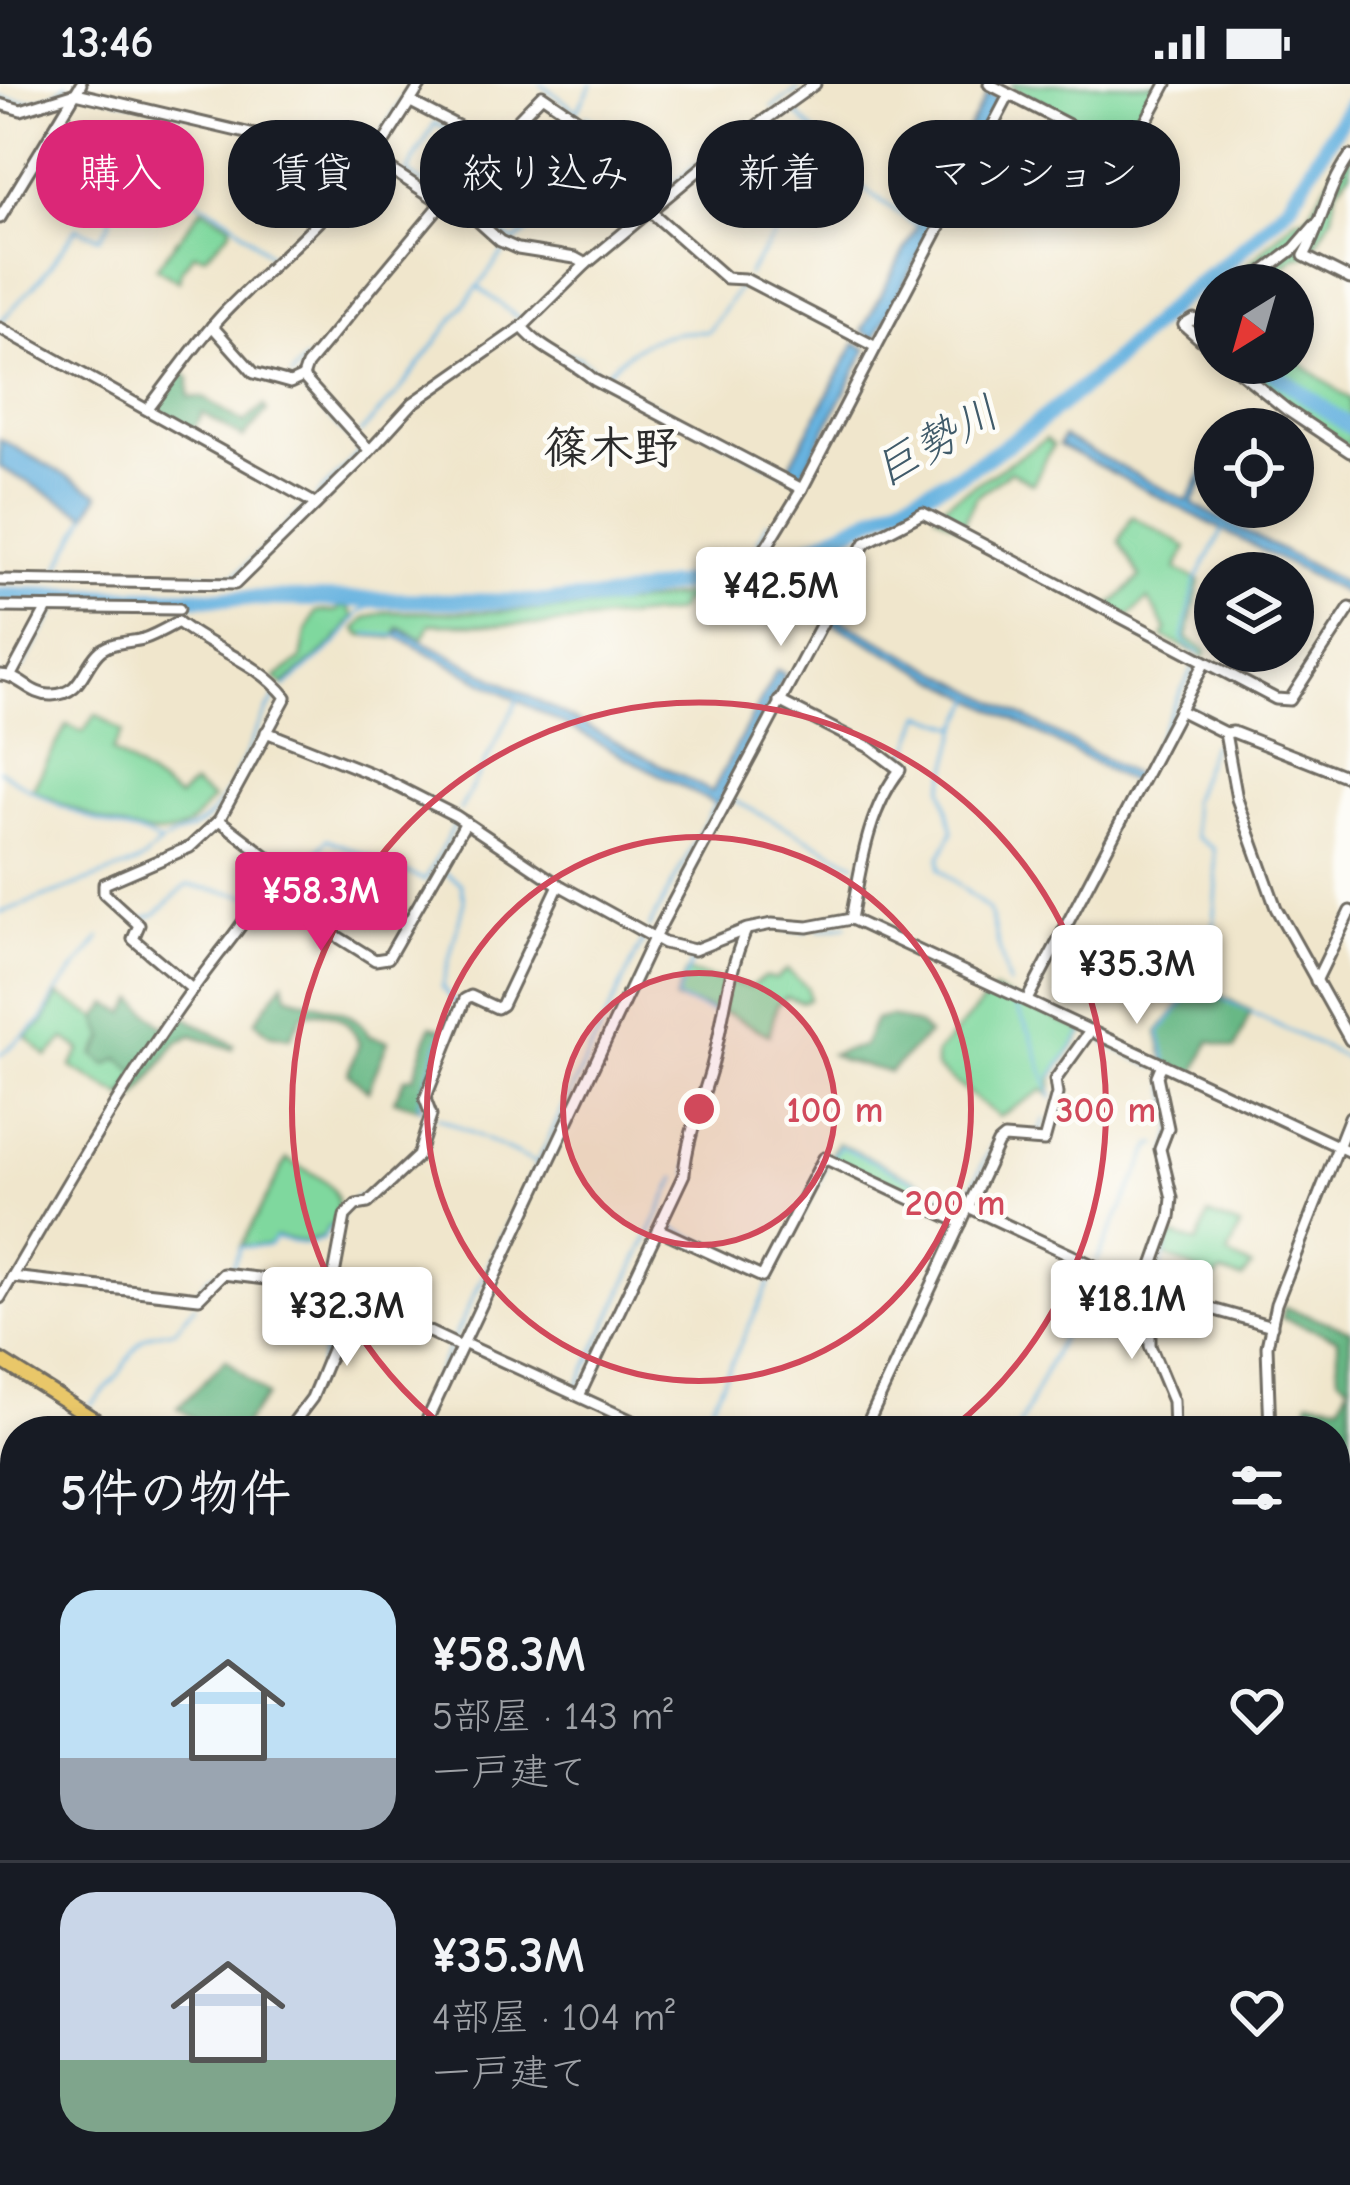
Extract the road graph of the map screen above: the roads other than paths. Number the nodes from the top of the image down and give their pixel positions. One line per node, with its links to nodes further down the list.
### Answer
1 (421, 84): 7 (street)
2 (815, 84): 15 (street)
3 (989, 84): 6 (street)
4 (1166, 84): 6 (street)
5 (78, 89): 8 (street); 13 (street); 16 (street)
6 (1010, 95): 29 (street)
7 (411, 102): 9 (street); 12 (street)
8 (0, 104)
9 (449, 120)
10 (518, 120): 11 (street)
11 (580, 120)
12 (396, 122)
13 (228, 127)
14 (1350, 156): 17 (street)
15 (672, 191)
16 (0, 218)
17 (1315, 225): 24 (street); 25 (street)
18 (309, 228): 26 (street)
19 (421, 228): 30 (street)
20 (486, 228): 23 (street)
21 (629, 228): 23 (street)
22 (669, 228): 29 (street)
23 (586, 264): 27 (street)
24 (1274, 264)
25 (1350, 279)
26 (212, 326): 30 (street); 32 (street)
27 (522, 327): 33 (street); 35 (street)
28 (0, 328): 32 (street)
29 (876, 347): 35 (street)
30 (303, 376): 33 (street)
31 (1255, 384): 34 (street)
32 (148, 410): 36 (street)
33 (369, 450): 36 (street)
34 (1350, 452)
35 (802, 489): 37 (street)
36 (316, 504): 39 (street)
37 (764, 551)
38 (0, 580): 39 (street)
39 (180, 583): 43 (street)
40 (0, 607): 41 (street)
41 (47, 608): 43 (street); 50 (street)
42 (1350, 608): 46 (street)
43 (179, 609): 44 (street)
44 (178, 622): 50 (street); 53 (street)
45 (1194, 659): 51 (street)
46 (1314, 663)
47 (1200, 672): 52 (street)
48 (1220, 672): 49 (street)
49 (1308, 672)
50 (6, 675)
51 (779, 700): 61 (street); 63 (street)
52 (1179, 710): 54 (street); 66 (street)
53 (266, 732): 56 (street); 57 (street)
54 (1225, 733): 55 (street); 64 (street)
55 (1350, 778)
56 (219, 820): 59 (street); 65 (street)
57 (466, 822): 58 (street); 59 (street)
58 (560, 885): 63 (street); 77 (street)
59 (257, 897): 65 (street)
60 (1350, 910): 64 (street)
61 (851, 919): 62 (street); 66 (street)
62 (747, 929): 63 (street); 75 (street)
63 (655, 938): 81 (street)
64 (1316, 981): 68 (street)
65 (192, 989): 76 (street)
66 (1027, 1000): 67 (street)
67 (1091, 1030): 69 (street); 73 (street)
68 (1350, 1040)
69 (1162, 1064): 71 (street); 78 (street)
70 (1350, 1117): 71 (street)
71 (1338, 1147): 72 (street); 80 (street)
72 (1350, 1152)
73 (968, 1207): 74 (street); 78 (street)
74 (961, 1223): 75 (street); 88 (street)
75 (658, 1229): 83 (street)
76 (12, 1277): 77 (street); 79 (street)
77 (334, 1287): 81 (street); 85 (street)
78 (1148, 1291): 80 (street); 89 (street)
79 (0, 1298)
80 (1271, 1326): 90 (street)
81 (462, 1345): 83 (street); 86 (street)
82 (0, 1360): 84 (main road)
83 (579, 1396): 87 (street)
84 (89, 1416)
85 (298, 1416)
86 (429, 1416)
87 (622, 1416)
88 (871, 1416)
89 (1174, 1416)
90 (1269, 1416)

